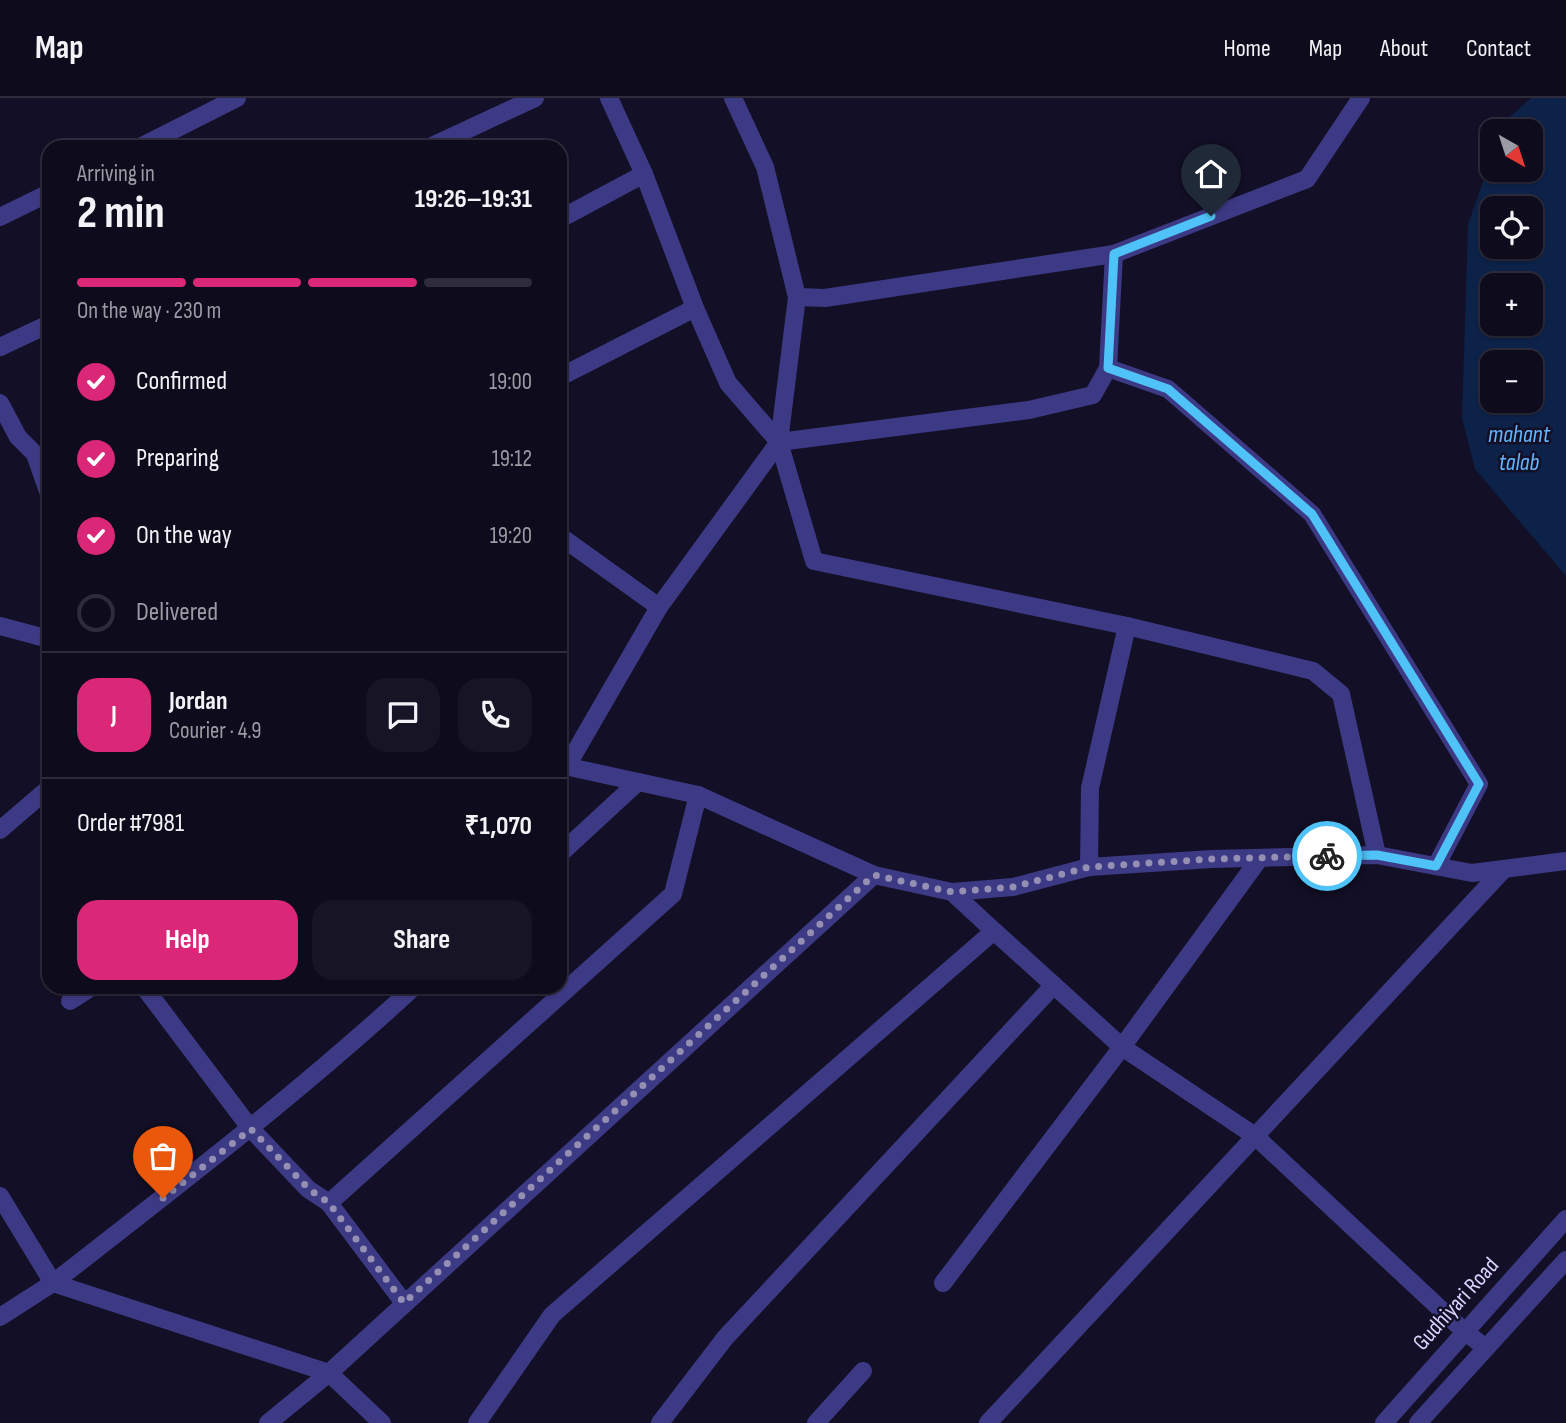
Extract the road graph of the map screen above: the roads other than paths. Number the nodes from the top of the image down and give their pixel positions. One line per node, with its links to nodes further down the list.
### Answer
1 (237, 98): 6 (street)
2 (535, 98): 7 (street)
3 (609, 98): 8 (street)
4 (733, 98): 13 (street)
5 (1361, 98): 12 (street)
6 (154, 140)
7 (445, 140)
8 (644, 174): 10 (street); 14 (street)
9 (42, 197): 11 (street)
10 (567, 215)
11 (0, 218)
12 (1114, 254): 13 (street); 17 (street)
13 (797, 297): 20 (street)
14 (695, 308): 18 (street); 20 (street)
15 (42, 327): 16 (street)
16 (0, 347)
17 (1108, 368): 20 (street); 37 (street)
18 (567, 373)
19 (0, 403): 21 (street)
20 (779, 442): 23 (street); 25 (street)
21 (42, 451)
22 (567, 541): 23 (street)
23 (659, 607): 27 (street)
24 (0, 626): 26 (street)
25 (1127, 626): 34 (street); 38 (street)
26 (42, 637)
27 (567, 760)
28 (567, 766): 29 (street)
29 (638, 782): 31 (street); 33 (street)
30 (42, 794): 32 (street)
31 (698, 794): 40 (street); 44 (street)
32 (0, 830)
33 (567, 847)
34 (1377, 855): 35 (street); 37 (street)
35 (1260, 858): 38 (street); 50 (street)
36 (1566, 861): 39 (street)
37 (1436, 866): 39 (street)
38 (1089, 867): 41 (street)
39 (1504, 869): 52 (street)
40 (874, 875): 41 (street); 59 (street)
41 (952, 892): 42 (street)
42 (994, 931): 43 (street); 67 (street)
43 (1054, 985): 50 (street); 68 (street)
44 (567, 989)
45 (82, 994): 49 (street)
46 (149, 994): 51 (street)
47 (406, 994): 51 (street)
48 (562, 994): 54 (street)
49 (71, 1001)
50 (1122, 1047): 52 (street); 58 (street)
51 (251, 1129): 54 (street); 57 (street)
52 (1255, 1136): 61 (street); 70 (street)
53 (0, 1196): 57 (street)
54 (329, 1203): 59 (street)
55 (1566, 1219): 61 (street, Gudhiyari Road)
56 (1566, 1260): 62 (street)
57 (53, 1283): 60 (street); 64 (street)
58 (943, 1283)
59 (404, 1303): 64 (street)
60 (0, 1317)
61 (1464, 1331): 62 (street); 71 (street, Gudhiyari Road)
62 (1486, 1348): 72 (street)
63 (863, 1371): 69 (street)
64 (329, 1373): 65 (street); 66 (street)
65 (268, 1423)
66 (382, 1423)
67 (477, 1423)
68 (660, 1423)
69 (816, 1423)
70 (988, 1423)
71 (1384, 1423)
72 (1418, 1423)

